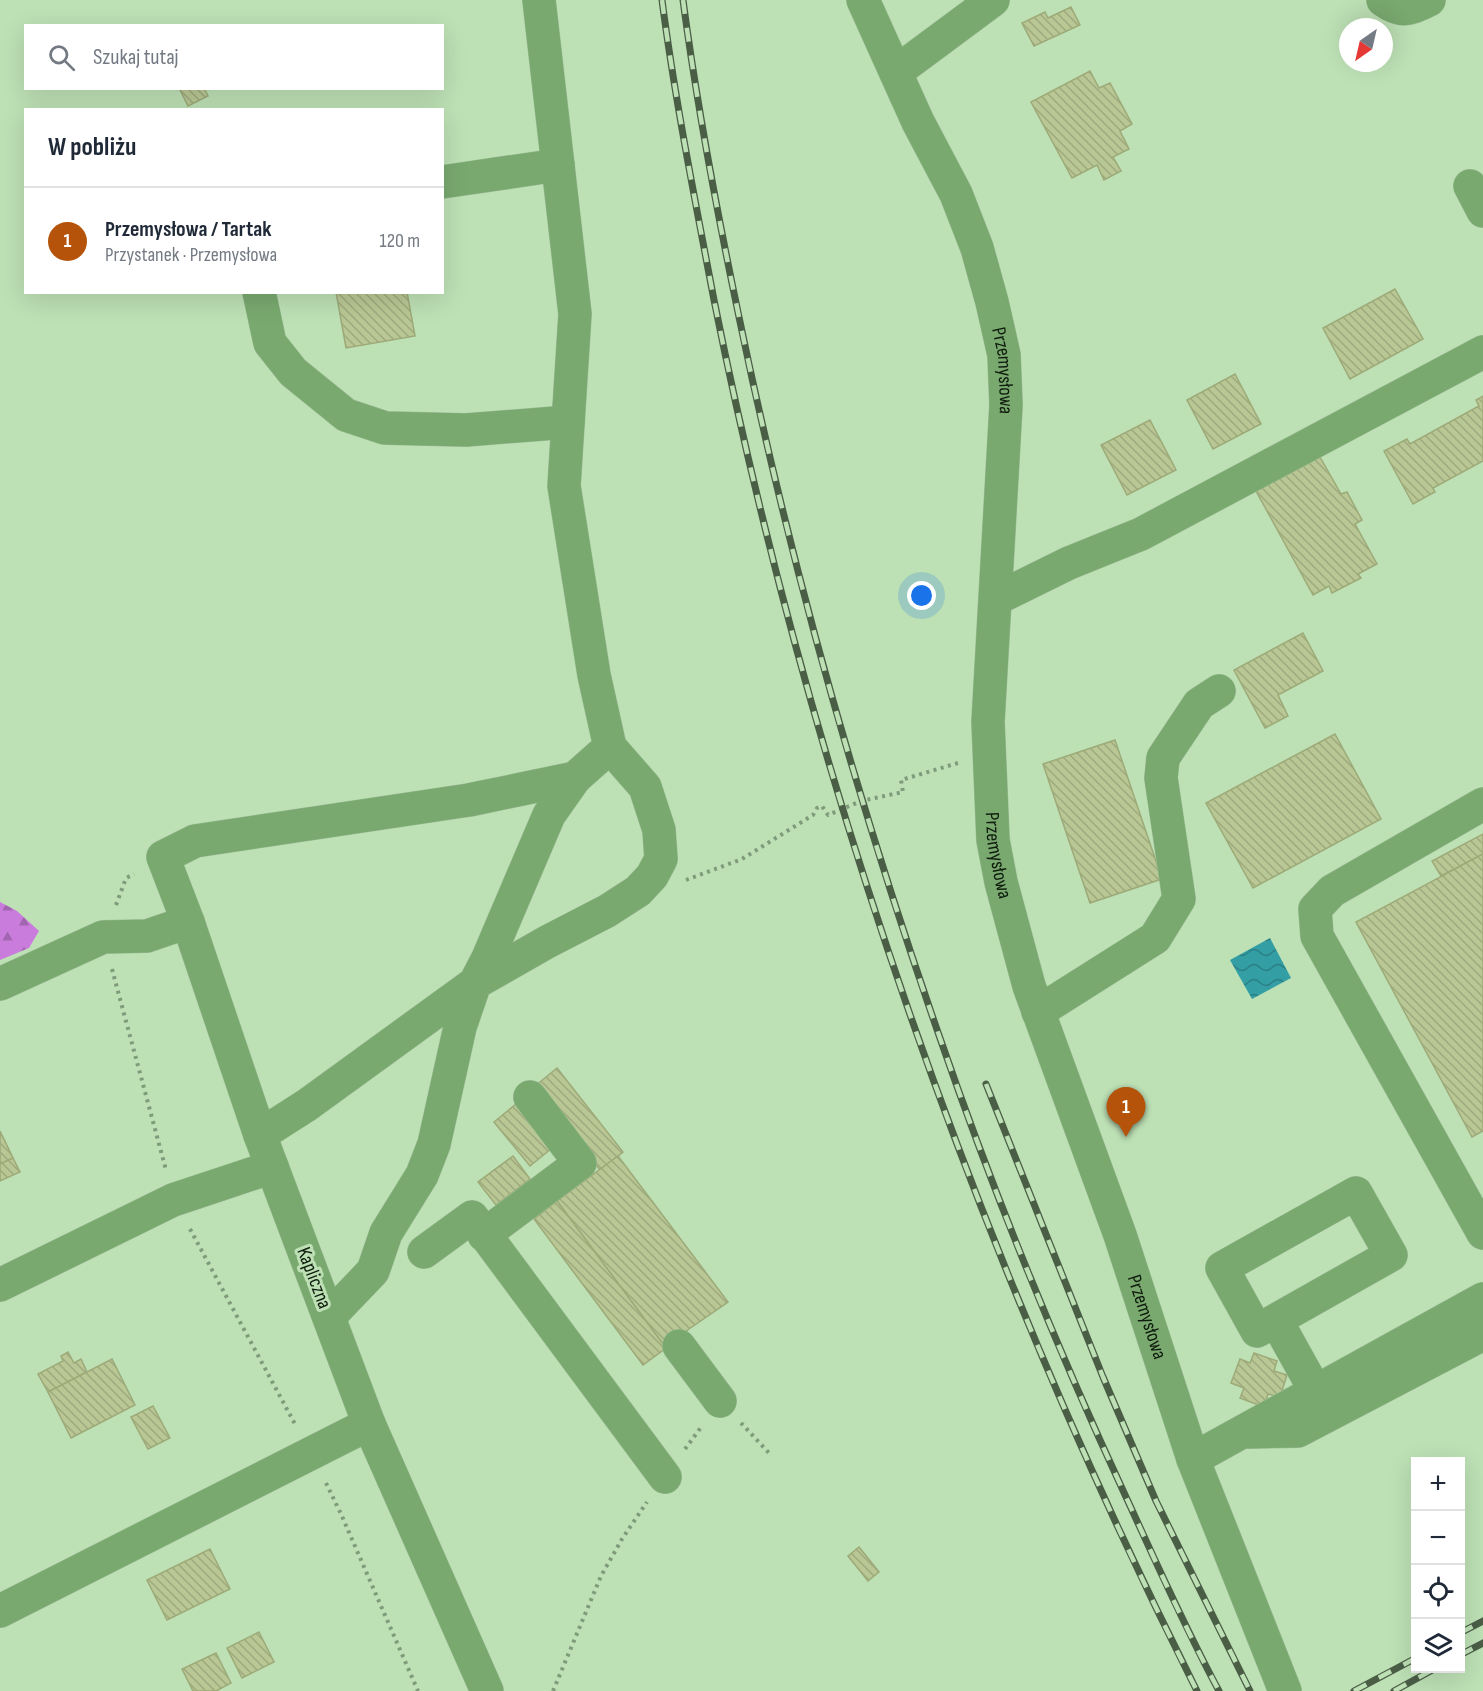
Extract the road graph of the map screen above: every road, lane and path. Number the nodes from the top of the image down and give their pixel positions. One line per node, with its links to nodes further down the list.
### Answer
1 (539, 0): 7 (street)
2 (862, 0): 6 (street, Przemysłowa)
3 (993, 0): 6 (street)
4 (1383, 0): 5 (street)
5 (1429, 0)
6 (896, 72): 12 (street, Przemysłowa)
7 (558, 165): 8 (street); 11 (street)
8 (444, 182)
9 (259, 294): 11 (street)
10 (1483, 352): 12 (street)
11 (568, 422): 14 (street)
12 (996, 599): 24 (street, Przemysłowa)
13 (1219, 691): 24 (street)
14 (610, 747): 16 (street); 19 (street)
15 (964, 761): 19 (path)
16 (575, 778): 18 (street); 22 (street)
17 (1483, 804): 29 (street)
18 (163, 857): 20 (street, Kapliczna); 21 (path)
19 (638, 891): 22 (street)
20 (188, 922): 21 (street); 26 (street, Kapliczna)
21 (103, 937): 23 (street); 28 (path)
22 (475, 983): 26 (street); 34 (street)
23 (0, 984)
24 (1038, 1012): 44 (street, Przemysłowa)
25 (530, 1098): 30 (street)
26 (260, 1134): 27 (street, Kapliczna)
27 (272, 1167): 28 (street); 34 (street, Kapliczna)
28 (174, 1200): 32 (street); 42 (path)
29 (1483, 1233)
30 (484, 1235): 31 (street); 45 (street)
31 (424, 1252)
32 (0, 1286)
33 (1483, 1299): 38 (street)
34 (329, 1317): 40 (street, Kapliczna)
35 (1276, 1320): 35 (street); 38 (street)
36 (1483, 1334): 41 (street)
37 (679, 1346): 39 (street)
38 (1316, 1392): 41 (street)
39 (720, 1401): 43 (path); 45 (path)
40 (369, 1424): 42 (street); 48 (street, Kapliczna)
41 (1243, 1432): 44 (street)
42 (311, 1453): 46 (street); 47 (path)
43 (770, 1454)
44 (1193, 1459): 50 (street, Przemysłowa)
45 (665, 1477): 49 (path)
46 (0, 1611)
47 (418, 1691)
48 (487, 1691)
49 (553, 1691)
50 (1285, 1691)

